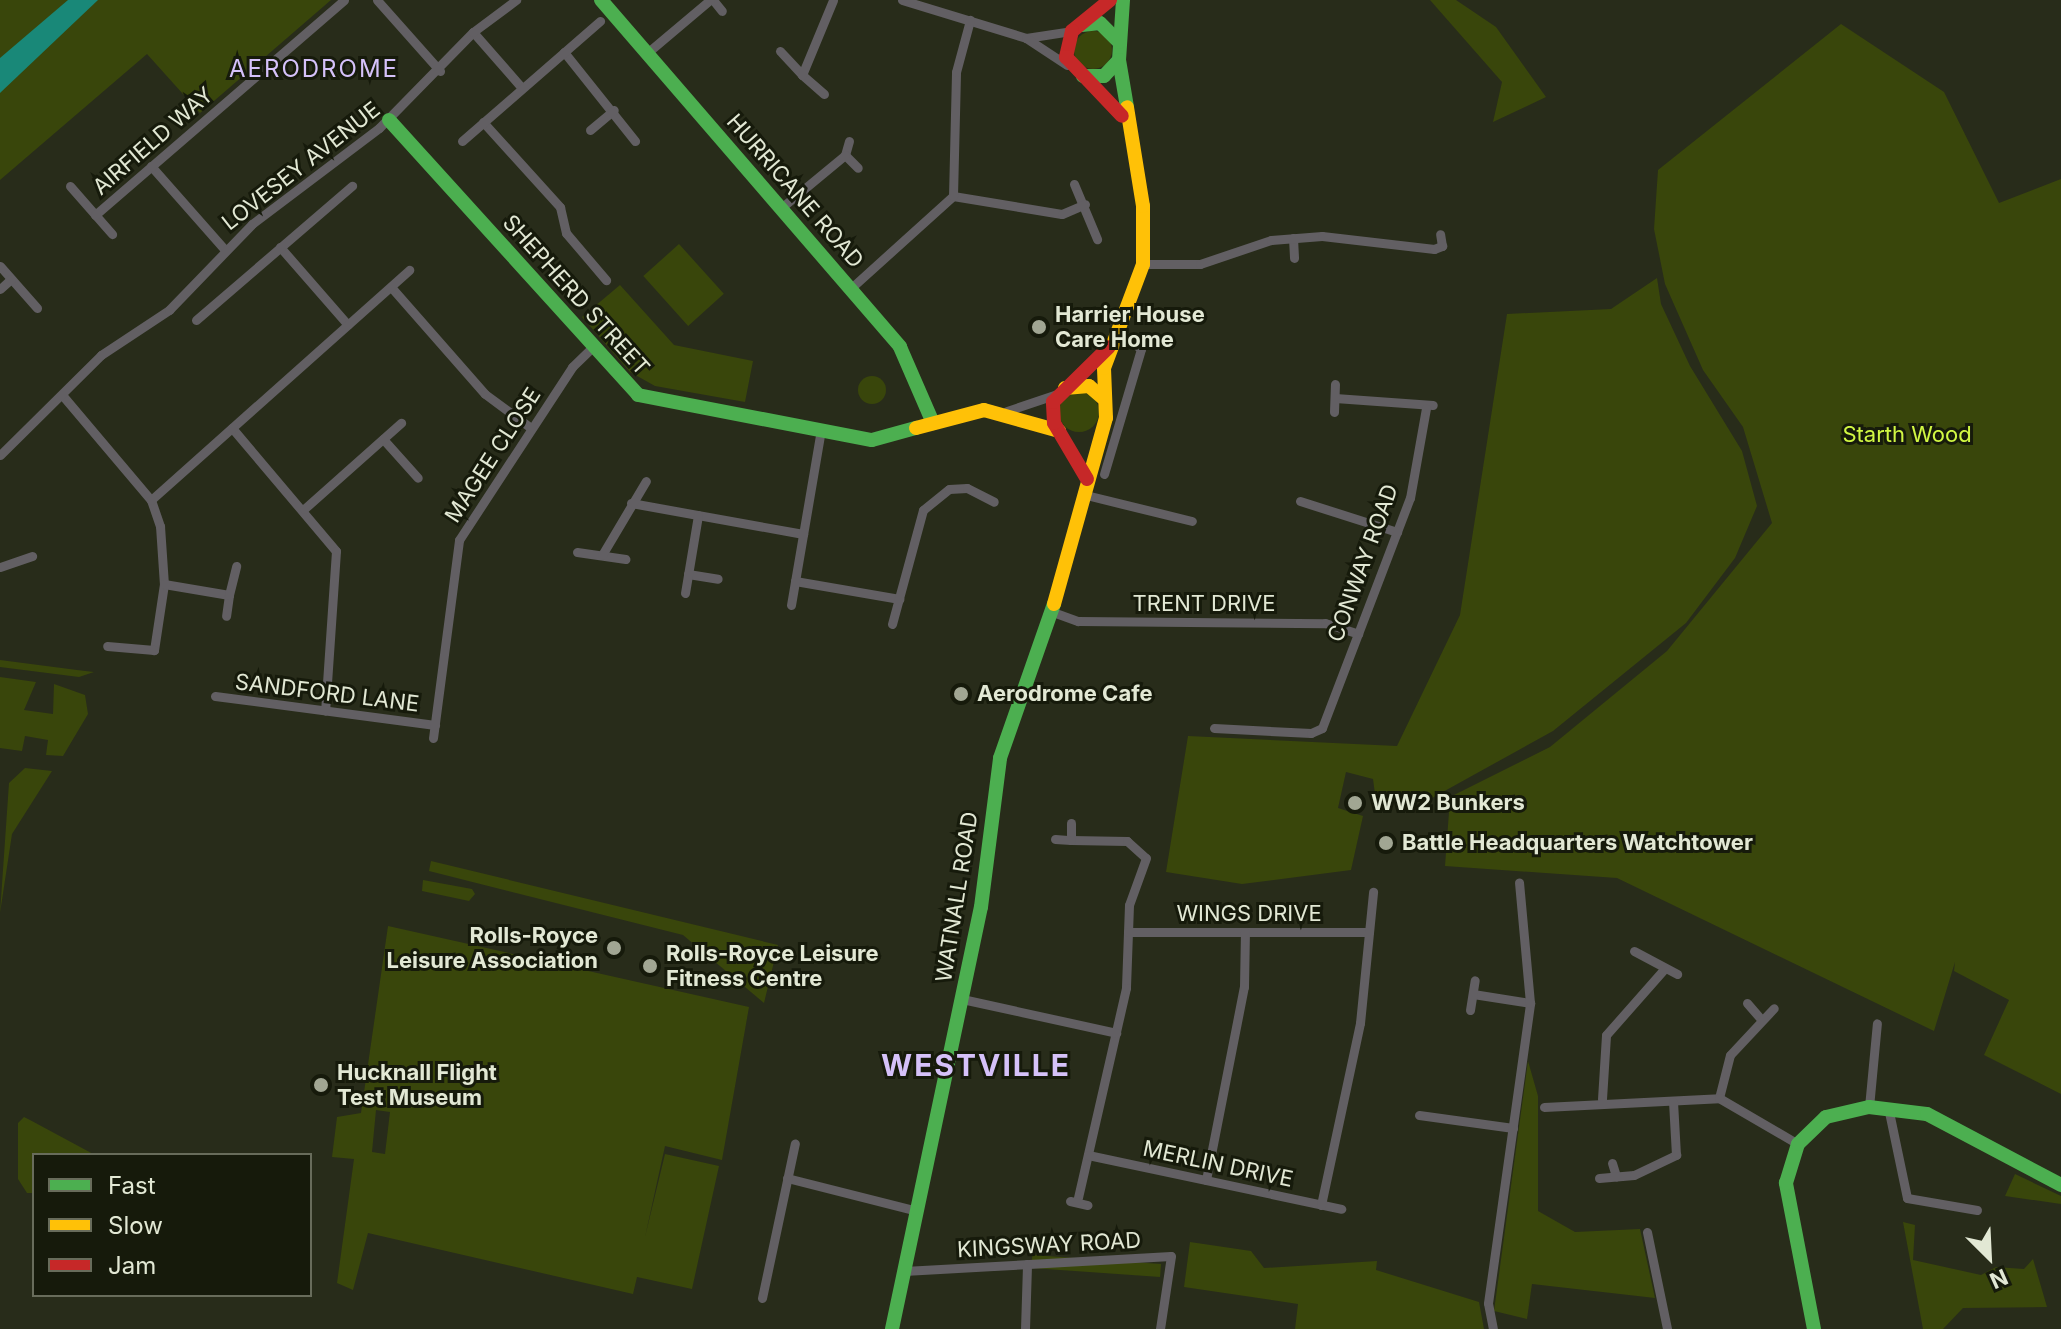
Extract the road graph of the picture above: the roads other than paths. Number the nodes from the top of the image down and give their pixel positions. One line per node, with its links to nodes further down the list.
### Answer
1 (344, 0): 35 (street, AIRFIELD WAY)
2 (377, 0): 21 (street)
3 (516, 0): 14 (street, LOVESEY AVENUE)
4 (601, 0): 19 (main road, HURRICANE ROAD)
5 (712, 0): 10 (street); 19 (street)
6 (833, 0): 23 (street)
7 (902, 0): 11 (street)
8 (1110, 0): 13 (main road)
9 (1123, 0): 16 (main road, WATNALL ROAD)
10 (722, 11)
11 (970, 20): 15 (street); 40 (street)
12 (600, 21): 18 (street)
13 (1077, 28): 15 (street); 16 (main road); 22 (main road)
14 (473, 32): 21 (street, LOVESEY AVENUE); 24 (street)
15 (1026, 38): 22 (street)
16 (1120, 44): 20 (main road, WATNALL ROAD)
17 (780, 51): 23 (street)
18 (564, 52): 24 (street); 26 (street)
19 (647, 53): 42 (main road, HURRICANE ROAD)
20 (1119, 60): 22 (main road); 28 (main road, WATNALL ROAD)
21 (440, 71): 27 (street, LOVESEY AVENUE)
22 (1076, 72): 28 (main road, WATNALL ROAD)
23 (802, 75): 25 (street)
24 (522, 88): 29 (street)
25 (824, 94)
26 (614, 110): 30 (street); 32 (street)
27 (389, 120): 49 (street, LOVESEY AVENUE); 64 (main road, SHEPHERD STREET)
28 (1124, 120): 51 (main road, WATNALL ROAD)
29 (483, 122): 31 (street); 55 (street)
30 (590, 130)
31 (462, 141)
32 (635, 141)
33 (849, 141): 34 (street)
34 (845, 155): 36 (street); 42 (street)
35 (151, 166): 43 (street, AIRFIELD WAY); 49 (street)
36 (858, 168)
37 (1074, 184): 41 (street)
38 (70, 186): 43 (street)
39 (352, 186): 48 (street)
40 (953, 196): 41 (street); 58 (street)
41 (1085, 204): 47 (street)
42 (781, 208): 58 (main road, HURRICANE ROAD)
43 (95, 215): 44 (street)
44 (112, 234)
45 (1440, 234): 46 (street)
46 (1293, 238): 50 (street); 51 (street)
47 (1097, 239)
48 (280, 247): 60 (street); 61 (street)
49 (225, 250): 67 (street, LOVESEY AVENUE)
50 (1294, 258)
51 (1143, 264): 62 (main road, WATNALL ROAD)
52 (0, 266): 54 (street)
53 (409, 270): 56 (street)
54 (11, 279): 57 (street); 59 (street)
55 (606, 280)
56 (391, 287): 61 (street); 76 (street)
57 (0, 289)
58 (850, 289): 73 (main road, HURRICANE ROAD)
59 (37, 308)
60 (196, 320)
61 (348, 325): 75 (street)
62 (1118, 331): 63 (main road, WATNALL ROAD); 81 (street)
63 (1110, 345): 66 (main road, WATNALL ROAD); 68 (main road, WATNALL ROAD)
64 (592, 348): 76 (street, MAGEE CLOSE); 77 (main road, SHEPHERD STREET)
65 (1335, 384): 69 (street)
66 (1062, 390): 68 (main road); 70 (street, SHEPHERD STREET); 78 (main road)
67 (63, 396): 80 (street, LOVESEY AVENUE); 85 (street)
68 (1103, 398): 74 (main road, WATNALL ROAD)
69 (1335, 398): 71 (street); 92 (street, CONWAY ROAD)
70 (1007, 411): 73 (main road, SHEPHERD STREET); 78 (main road, SHEPHERD STREET)
71 (1334, 412)
72 (401, 423): 79 (street)
73 (933, 423): 77 (main road, SHEPHERD STREET)
74 (1102, 427): 78 (main road); 84 (main road, WATNALL ROAD)
75 (232, 428): 85 (street); 89 (street)
76 (531, 428): 115 (street, MAGEE CLOSE)
77 (821, 430): 93 (street)
78 (1063, 434): 84 (main road)
79 (383, 439): 82 (street); 89 (street)
80 (0, 455)
81 (1104, 474)
82 (418, 478)
83 (646, 481): 88 (street)
84 (1086, 487): 91 (street); 108 (main road, WATNALL ROAD)
85 (151, 500): 103 (street)
86 (1300, 501): 92 (street)
87 (994, 502): 106 (street)
88 (631, 503): 90 (street); 95 (street)
89 (304, 509): 114 (street)
90 (698, 515): 93 (street); 100 (street)
91 (1192, 521)
92 (1397, 532): 111 (street, CONWAY ROAD)
93 (803, 534): 102 (street)
94 (577, 552): 95 (street)
95 (602, 555): 97 (street)
96 (32, 556): 99 (street)
97 (625, 559)
98 (236, 566): 105 (street)
99 (0, 567)
100 (688, 574): 101 (street); 104 (street)
101 (718, 579)
102 (795, 581): 106 (street); 107 (street)
103 (164, 584): 105 (street); 112 (street)
104 (685, 593)
105 (229, 595): 109 (street)
106 (899, 599): 110 (street)
107 (791, 605)
108 (1050, 611): 111 (street, TRENT DRIVE); 131 (main road, WATNALL ROAD)
109 (226, 616)
110 (892, 624)
111 (1358, 634): 116 (street, CONWAY ROAD)
112 (107, 646)
113 (215, 696): 114 (street, SANDFORD LANE)
114 (325, 711): 115 (street, SANDFORD LANE)
115 (435, 725): 117 (street, MAGEE CLOSE)
116 (1214, 728)
117 (433, 738)
118 (1071, 823): 120 (street)
119 (1055, 839): 120 (street)
120 (1071, 840): 123 (street)
121 (1519, 882): 132 (street)
122 (1373, 892): 125 (street)
123 (1128, 932): 124 (street, WINGS DRIVE); 138 (street)
124 (1245, 932): 125 (street, WINGS DRIVE); 154 (street)
125 (1369, 932): 157 (street)
126 (1634, 951): 127 (street)
127 (1665, 968): 128 (street); 140 (street)
128 (1677, 974)
129 (1475, 980): 130 (street)
130 (1473, 994): 132 (street); 135 (street)
131 (962, 999): 138 (street); 160 (main road, WATNALL ROAD)
132 (1530, 1003): 146 (street)
133 (1747, 1003): 136 (street)
134 (1774, 1008): 136 (street)
135 (1470, 1010)
136 (1760, 1018): 139 (street)
137 (1877, 1023): 143 (street)
138 (1116, 1033): 149 (street)
139 (1719, 1098): 141 (street); 148 (street)
140 (1602, 1099): 141 (street); 142 (street)
141 (1673, 1102): 151 (street)
142 (1544, 1107)
143 (1869, 1107): 144 (main road); 148 (main road)
144 (1888, 1107): 155 (main road); 159 (street)
145 (1419, 1115): 146 (street)
146 (1513, 1128): 168 (street)
147 (795, 1143): 152 (street)
148 (1798, 1144): 170 (main road)
149 (1088, 1155): 154 (street, MERLIN DRIVE); 156 (street)
150 (1612, 1163): 151 (street)
151 (1616, 1176): 153 (street)
152 (787, 1178): 160 (street); 164 (street)
153 (1599, 1178)
154 (1206, 1180): 157 (street, MERLIN DRIVE)
155 (2061, 1185)
156 (1088, 1205)
157 (1321, 1205): 158 (street, MERLIN DRIVE)
158 (1341, 1209)
159 (1977, 1210)
160 (917, 1211): 163 (main road, WATNALL ROAD)
161 (1647, 1232): 169 (street)
162 (1027, 1264): 163 (street, KINGSWAY ROAD); 166 (street); 167 (street, KINGSWAY ROAD)
163 (904, 1271): 165 (main road, WATNALL ROAD)
164 (762, 1298)
165 (892, 1329)
166 (1025, 1329)
167 (1160, 1329)
168 (1493, 1329)
169 (1667, 1329)
170 (1814, 1329)

